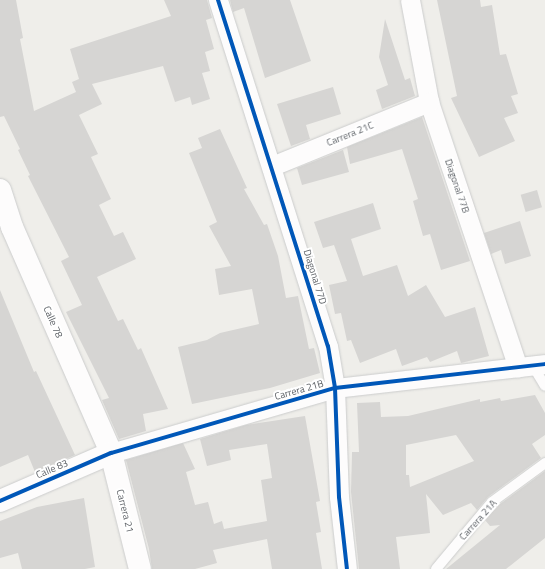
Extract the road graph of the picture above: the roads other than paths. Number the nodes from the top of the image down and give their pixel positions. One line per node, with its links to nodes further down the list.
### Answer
1 (218, 0): 4 (street, Diagonal 77D)
2 (410, 0): 3 (street, Diagonal 77B)
3 (429, 102): 4 (street, Carrera 21C); 6 (street, Diagonal 77B)
4 (272, 166): 8 (street, Diagonal 77D)
5 (0, 190): 9 (street, Calle 78)
6 (532, 366): 7 (lane, Diagonal 77B); 8 (street, Carrera 21B)
7 (545, 386)
8 (335, 388): 9 (street, Carrera 21B); 13 (street, Diagonal 77D)
9 (111, 453): 11 (street, Calle 83); 12 (street, Carrera 21)
10 (545, 463): 14 (lane, Carrera 21A)
11 (0, 500)
12 (140, 569)
13 (347, 569)
14 (436, 569)

